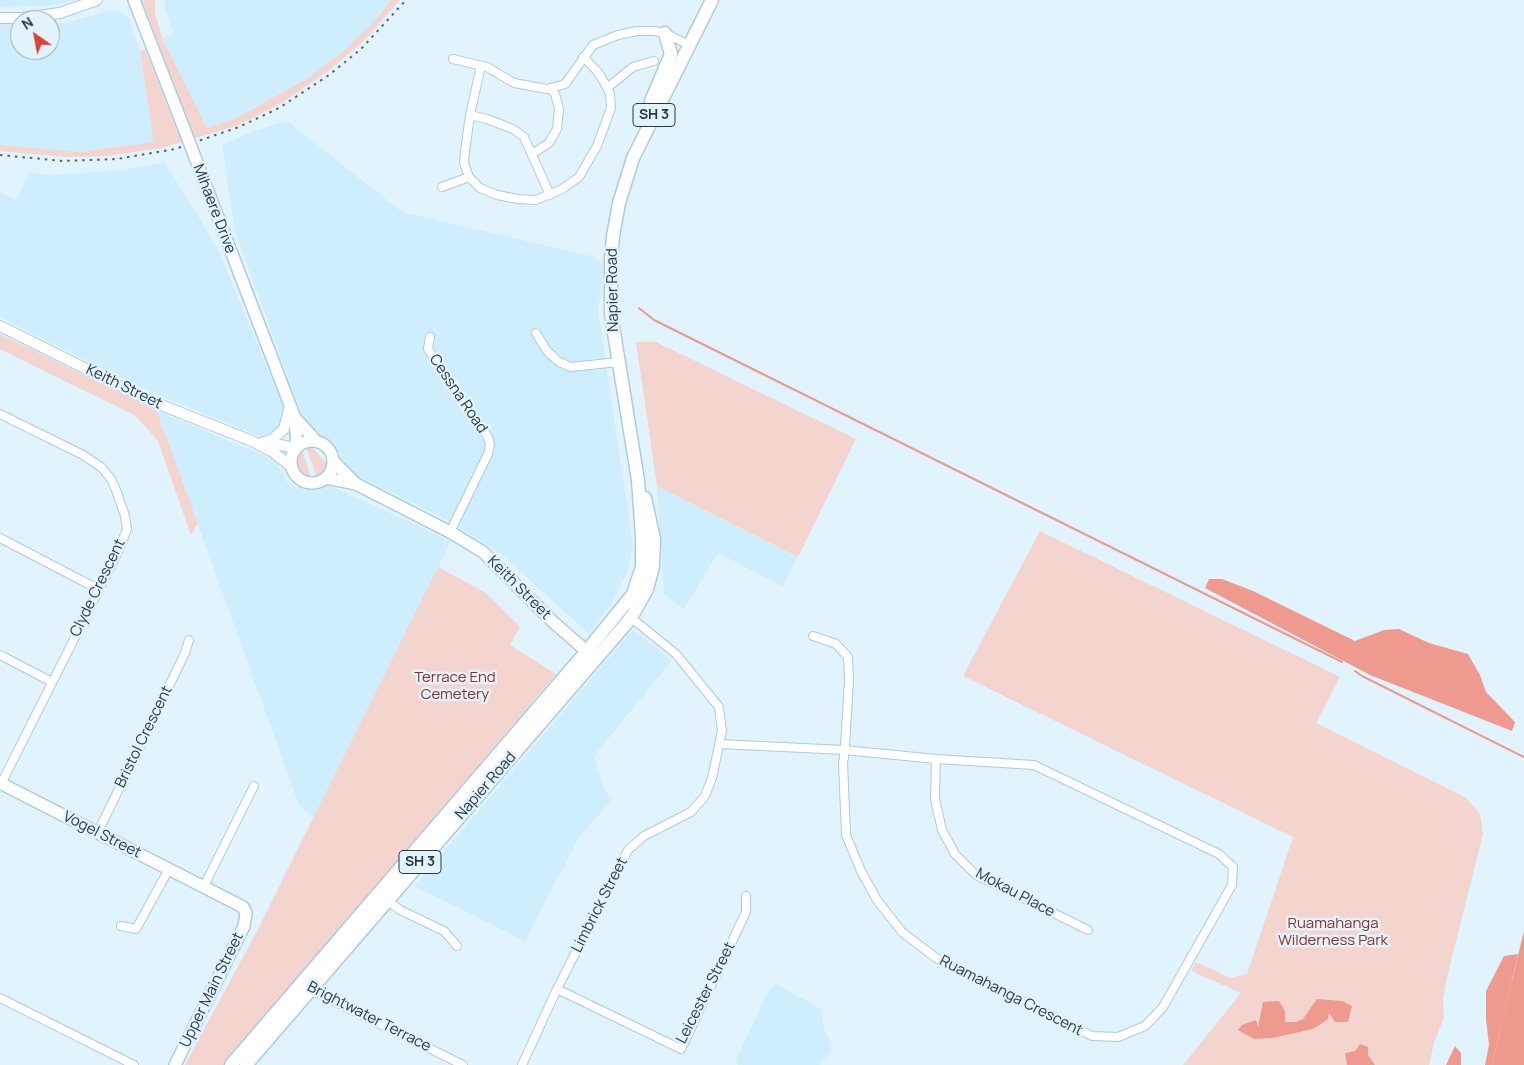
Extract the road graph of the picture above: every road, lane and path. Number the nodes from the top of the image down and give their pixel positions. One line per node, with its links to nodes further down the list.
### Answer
1 (97, 0): 4 (street)
2 (134, 0): 23 (main road, Mihaere Drive, bridge)
3 (712, 0): 6 (highway, Napier Road / SH 3)
4 (0, 18)
5 (665, 33): 6 (street); 7 (street); 14 (highway)
6 (689, 45): 14 (highway, Napier Road / SH 3)
7 (583, 57): 11 (street); 12 (street)
8 (453, 59): 10 (street)
9 (654, 61): 11 (street)
10 (481, 66): 12 (street); 13 (street)
11 (607, 88): 18 (street)
12 (550, 89): 15 (street)
13 (470, 115): 15 (street); 16 (street)
14 (638, 146): 22 (highway, Napier Road / SH 3)
15 (532, 154): 18 (street)
16 (469, 177): 17 (street); 18 (street)
17 (442, 187)
18 (550, 195)
19 (0, 326): 26 (street, Keith Street)
20 (536, 333): 22 (street)
21 (430, 337): 34 (street, Cessna Road)
22 (618, 362): 37 (highway, Napier Road / SH 3)
23 (290, 406): 25 (main road, Mihaere Drive); 28 (street)
24 (0, 414): 36 (street, Clyde Crescent)
25 (294, 418): 27 (main road, Mihaere Drive); 29 (main road, Mihaere Drive)
26 (252, 441): 28 (street, Keith Street); 31 (street, Keith Street)
27 (316, 441): 29 (main road); 30 (main road)
28 (266, 442): 29 (street, Keith Street)
29 (297, 447): 31 (main road)
30 (333, 461): 32 (main road); 33 (main road, Keith Street)
31 (292, 467): 32 (main road)
32 (326, 478): 33 (main road, Keith Street)
33 (356, 484): 34 (main road, Keith Street)
34 (450, 532): 41 (main road, Keith Street)
35 (0, 538): 36 (street)
36 (98, 589): 42 (street, Clyde Crescent)
37 (626, 614): 41 (highway, Napier Road / SH 3); 43 (street, Limbrick Street)
38 (813, 636): 44 (street)
39 (188, 640): 48 (street, Bristol Crescent)
40 (0, 655): 42 (street)
41 (591, 655): 49 (highway, Napier Road / SH 3)
42 (52, 682): 46 (street, Clyde Crescent)
43 (720, 744): 44 (street, Ruamahanga Crescent); 59 (street, Limbrick Street)
44 (844, 750): 45 (street, Ruamahanga Crescent); 45 (street, Ruamahanga Crescent)
45 (936, 759): 56 (street, Mokau Place)
46 (1, 784): 48 (main road, Vogel Street)
47 (254, 786): 51 (street)
48 (98, 832): 50 (main road, Vogel Street)
49 (435, 837): 53 (highway, Napier Road / SH 3); 58 (highway, Napier Road / SH 3)
50 (169, 869): 51 (main road, Vogel Street); 55 (street)
51 (204, 886): 54 (main road, Vogel Street)
52 (746, 896): 59 (street, Leicester Street)
53 (388, 901): 57 (street); 58 (highway, Napier Road / SH 3)
54 (246, 913): 62 (main road, Upper Main Street)
55 (121, 926)
56 (1088, 930)
57 (457, 946)
58 (306, 986): 63 (highway, Napier Road / SH 3); 64 (highway, Napier Road / SH 3); 65 (street, Brightwater Terrace)
59 (557, 989): 66 (street, Limbrick Street)
60 (0, 998): 61 (street)
61 (134, 1065)
62 (175, 1065)
63 (231, 1065)
64 (246, 1065)
65 (463, 1065)
66 (522, 1065)

